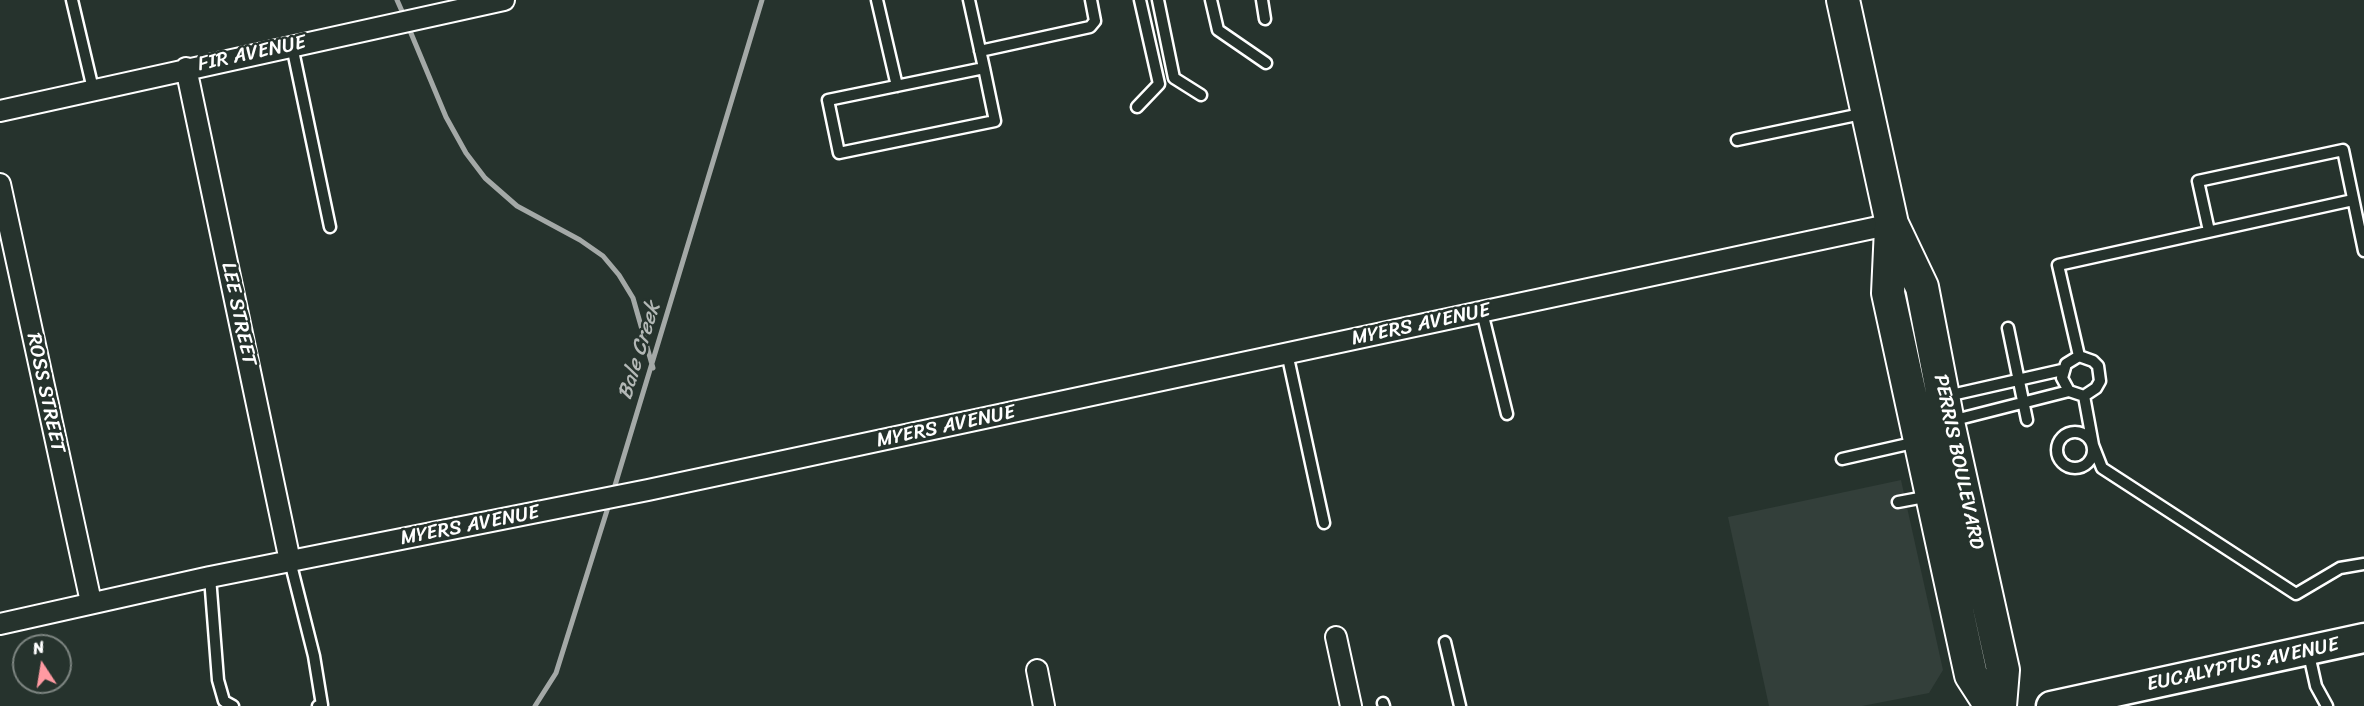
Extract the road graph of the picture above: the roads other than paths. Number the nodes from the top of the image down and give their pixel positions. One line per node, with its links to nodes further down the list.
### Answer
1 (72, 0): 18 (lane)
2 (504, 0): 12 (street, FIR AVENUE)
3 (877, 0): 17 (lane)
4 (969, 0): 13 (lane)
5 (1091, 0): 13 (lane)
6 (1140, 0): 20 (lane)
7 (1158, 0): 19 (lane)
8 (1211, 0): 14 (lane)
9 (1262, 0): 11 (lane)
10 (1843, 0): 22 (main road, PERRIS BOULEVARD)
11 (1265, 19)
12 (292, 46): 15 (street, FIR AVENUE); 27 (lane)
13 (980, 51): 16 (lane)
14 (1266, 63)
15 (186, 68): 18 (street, FIR AVENUE); 47 (street, LEE STREET)
16 (984, 68): 17 (lane); 17 (lane)
17 (897, 86)
18 (93, 89): 21 (street, FIR AVENUE)
19 (1200, 95)
20 (1137, 106)
21 (0, 111)
22 (1868, 113): 23 (lane); 26 (main road, PERRIS BOULEVARD)
23 (1737, 140)
24 (0, 184): 50 (street, ROSS STREET)
25 (2354, 200): 28 (lane); 28 (lane); 29 (lane)
26 (1892, 224): 30 (street, MYERS AVENUE); 39 (main road, PERRIS BOULEVARD); 42 (main road, PERRIS BOULEVARD)
27 (330, 227)
28 (2209, 231): 33 (lane)
29 (2364, 251)
30 (1482, 312): 32 (street, MYERS AVENUE); 40 (lane)
31 (2008, 328): 35 (lane)
32 (1287, 353): 46 (lane); 47 (street, MYERS AVENUE)
33 (2079, 356): 34 (lane); 37 (lane)
34 (2062, 370): 35 (lane); 36 (lane)
35 (2018, 380): 38 (lane); 39 (lane)
36 (2069, 391): 37 (lane); 38 (lane)
37 (2084, 396): 48 (lane)
38 (2022, 401): 39 (lane); 41 (lane)
39 (1946, 409): 64 (main road, PERRIS BOULEVARD)
40 (1507, 414)
41 (2027, 420)
42 (1920, 442): 43 (lane); 44 (main road, PERRIS BOULEVARD)
43 (1842, 459)
44 (1932, 495): 45 (lane); 63 (main road, PERRIS BOULEVARD)
45 (1898, 502)
46 (1324, 523)
47 (290, 561): 49 (street, MYERS AVENUE); 59 (lane)
48 (2364, 564)
49 (210, 577): 50 (street, MYERS AVENUE); 58 (lane)
50 (91, 602): 51 (street, MYERS AVENUE)
51 (0, 624)
52 (1336, 637): 61 (street)
53 (2364, 638): 55 (main road, EUCALYPTUS AVENUE)
54 (1445, 642): 62 (lane)
55 (2308, 650): 57 (main road, EUCALYPTUS AVENUE); 65 (lane)
56 (1036, 670): 60 (street)
57 (2058, 705)
58 (233, 706)
59 (318, 706)
60 (1044, 706)
61 (1351, 706)
62 (1460, 706)
63 (1991, 706)
64 (2000, 706)
65 (2327, 706)

